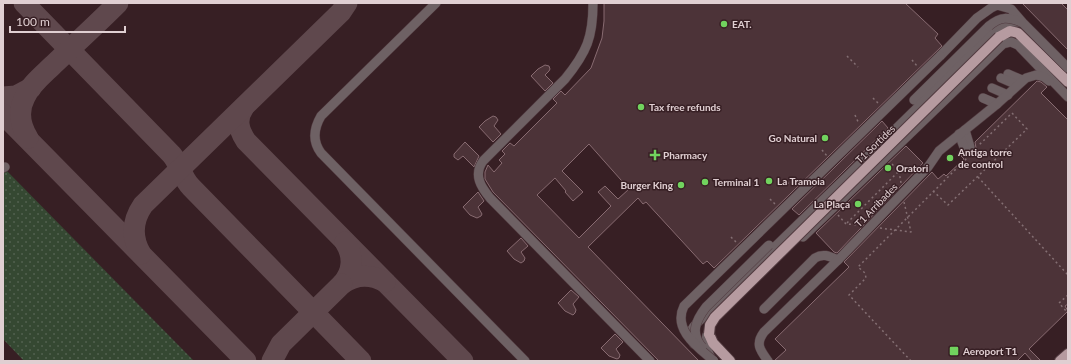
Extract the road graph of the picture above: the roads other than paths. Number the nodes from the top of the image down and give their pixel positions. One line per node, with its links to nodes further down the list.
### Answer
1 (436, 3): 20 (lane)
2 (593, 3): 21 (lane)
3 (1022, 23): 7 (lane, bridge); 12 (lane, bridge); 18 (lane, bridge)
4 (1029, 55): 5 (lane); 11 (lane); 22 (lane)
5 (991, 60)
6 (1068, 63): 22 (lane)
7 (1068, 68)
8 (1068, 82): 23 (main road, T1 Sortides, bridge)
9 (995, 86): 10 (lane); 10 (lane); 10 (lane)
10 (1010, 93): 11 (lane); 13 (lane, T1 Arribades)
11 (1065, 94)
12 (914, 100)
13 (962, 132): 14 (lane); 16 (lane, T1 Arribades)
14 (970, 150)
15 (769, 245): 18 (lane, bridge)
16 (838, 260): 17 (lane); 24 (lane, T1 Arribades)
17 (764, 309)
18 (698, 345): 22 (lane, bridge)
19 (1068, 354): 25 (main road)
20 (525, 361)
21 (650, 361)
22 (713, 361)
23 (730, 361)
24 (768, 361)
25 (1060, 361)

